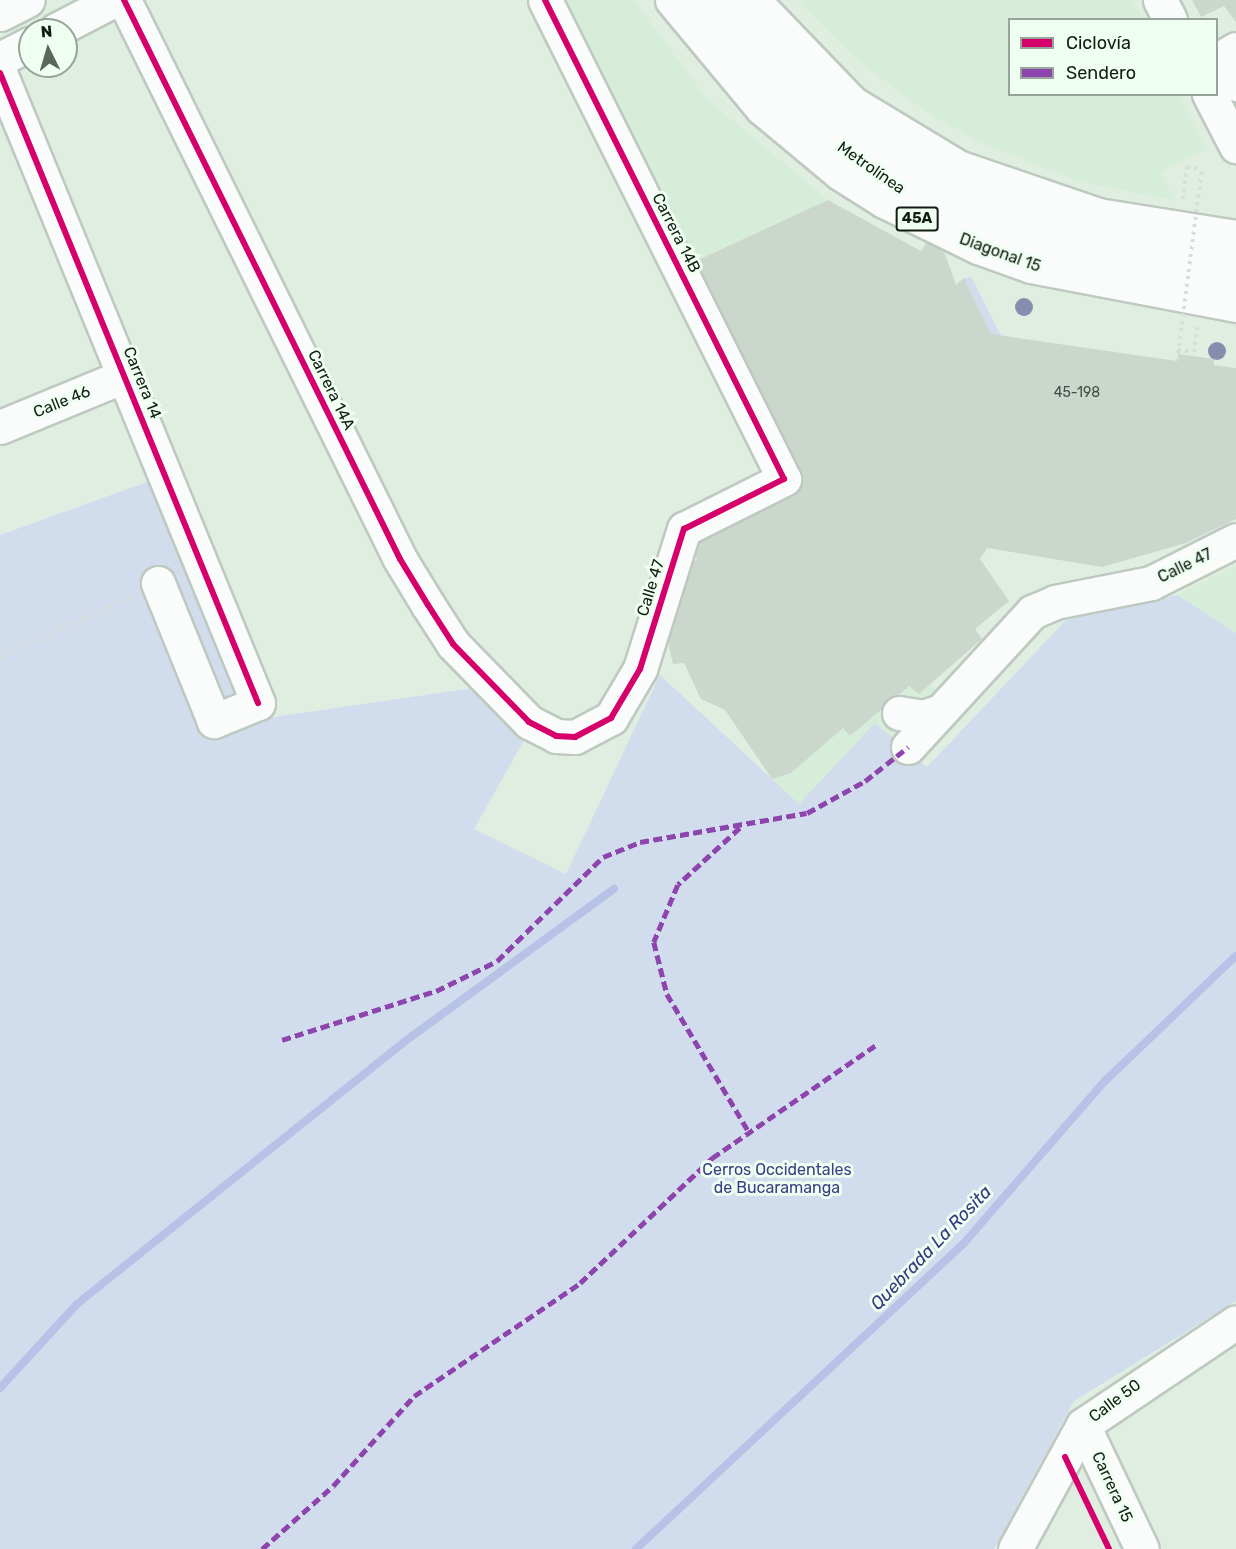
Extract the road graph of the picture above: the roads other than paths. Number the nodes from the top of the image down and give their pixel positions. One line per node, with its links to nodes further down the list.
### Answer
1 (28, 0): 10 (street)
2 (114, 0): 12 (street)
3 (124, 0): 33 (street, Carrera 14A)
4 (545, 0): 30 (street, Carrera 14B)
5 (672, 0): 27 (street, Diagonal 15 / 45A)
6 (698, 0): 26 (street, Metrolínea)
7 (731, 0): 25 (street, Metrolínea)
8 (753, 0): 24 (street)
9 (1160, 0): 11 (street)
10 (0, 14)
11 (1169, 18)
12 (78, 19)
13 (1236, 39): 14 (street)
14 (1218, 43)
15 (1236, 49): 18 (street)
16 (18, 50): 17 (street)
17 (0, 59)
18 (1218, 60)
19 (0, 73): 28 (street, Carrera 14)
20 (1218, 74): 21 (street)
21 (1236, 84)
22 (1210, 96): 23 (street)
23 (1236, 146)
24 (1236, 237)
25 (1236, 259)
26 (1236, 284)
27 (1236, 305)
28 (124, 376): 29 (street, Calle 46); 32 (street, Carrera 14)
29 (0, 427)
30 (784, 479): 33 (street, Calle 47)
31 (1236, 540): 34 (street, Calle 47)
32 (158, 583)
33 (575, 737)
34 (908, 747)
35 (1236, 1322): 36 (street, Calle 50)
36 (1083, 1425): 37 (street, Calle 50); 38 (street, Carrera 15)
37 (1015, 1549)
38 (1142, 1549)

